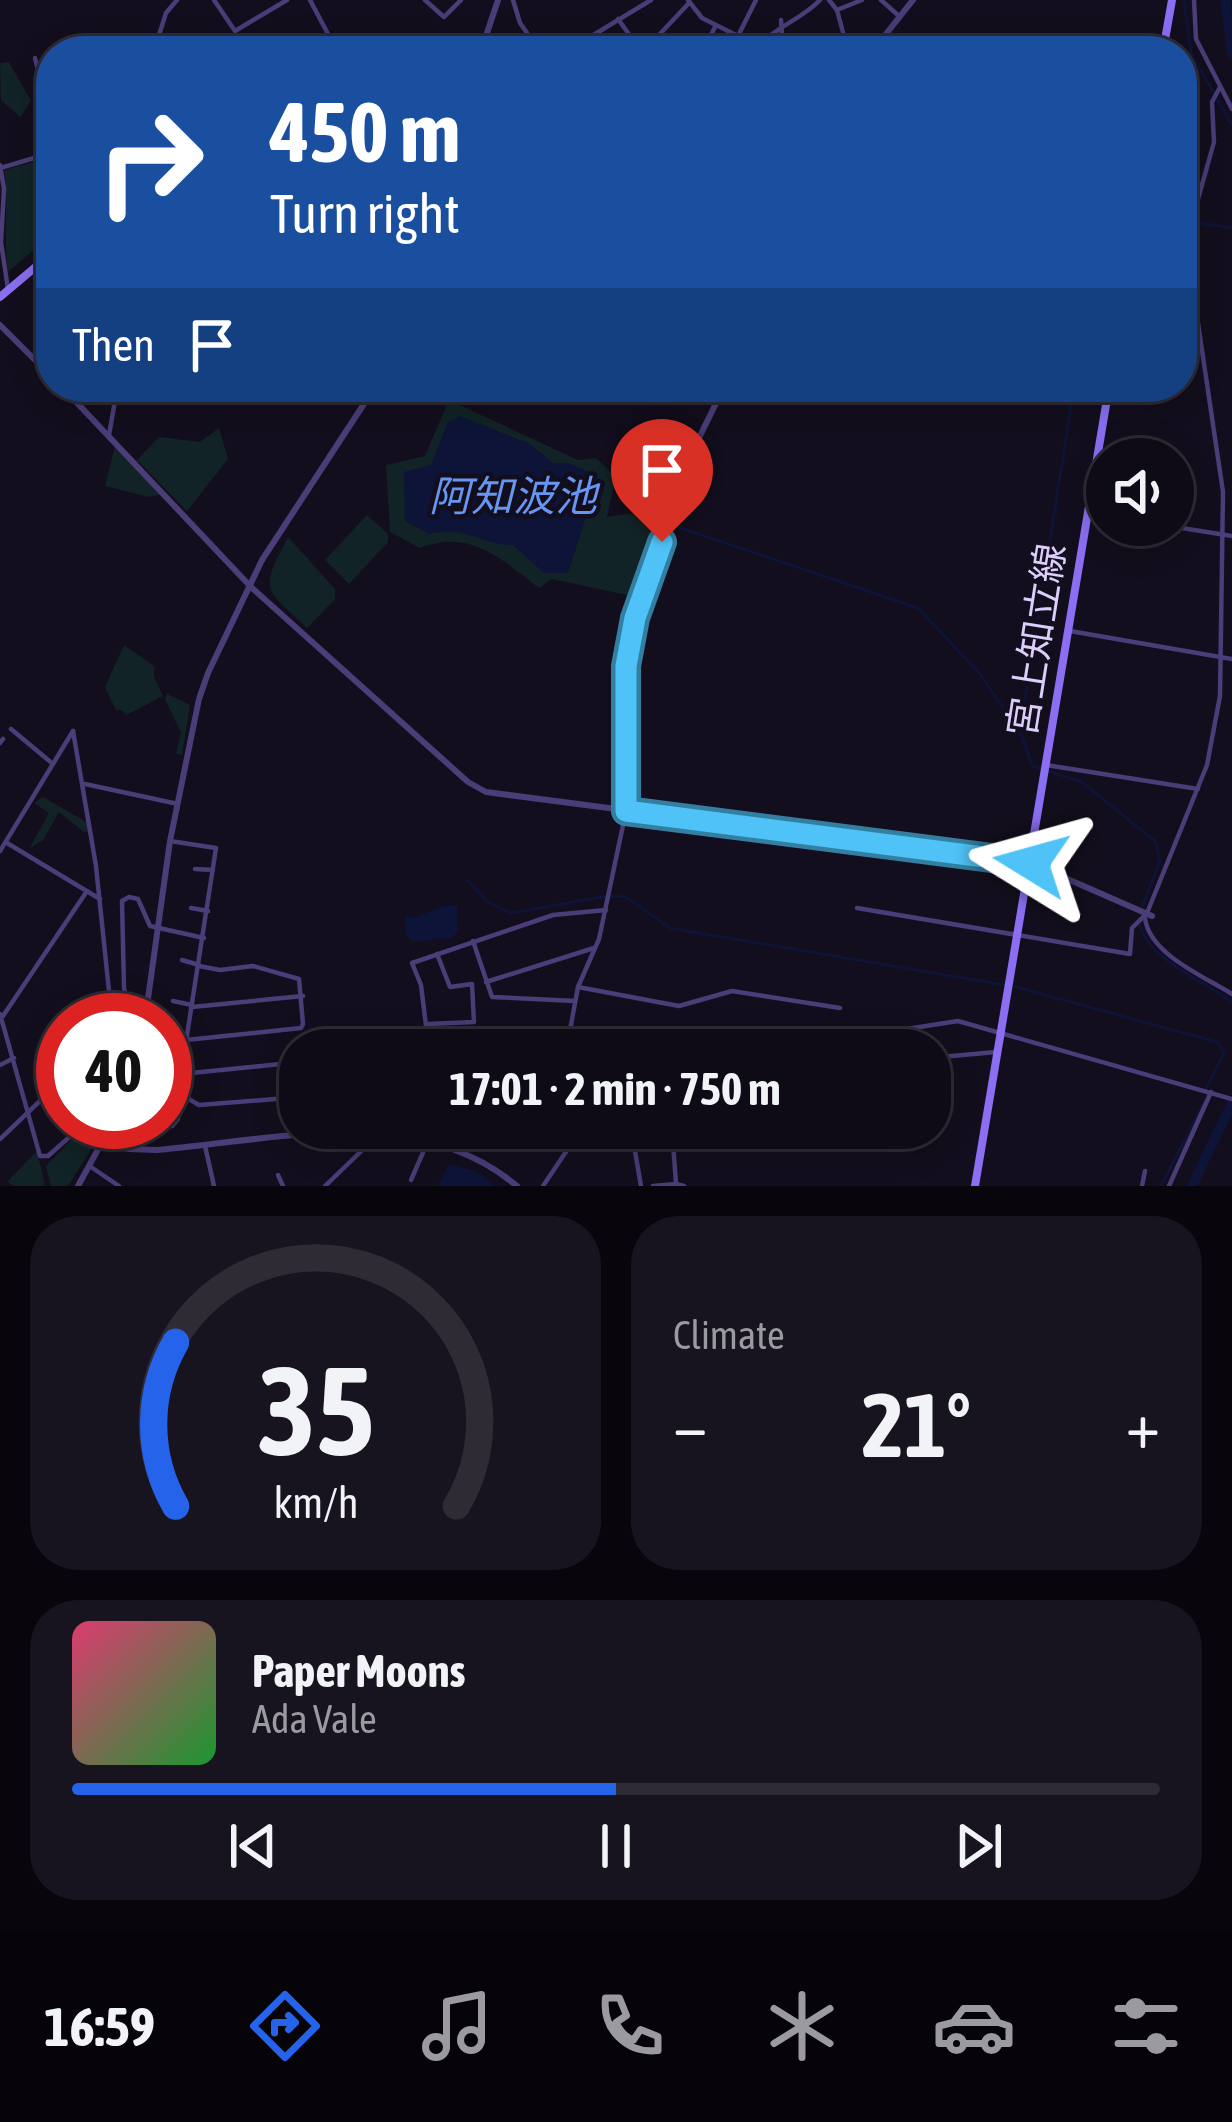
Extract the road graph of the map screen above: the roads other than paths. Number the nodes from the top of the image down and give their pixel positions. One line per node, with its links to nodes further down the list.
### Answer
1 (177, 0): 26 (street)
2 (214, 0): 3 (street)
3 (287, 0)
4 (310, 0): 27 (street)
5 (425, 0): 6 (street)
6 (461, 0)
7 (497, 0): 28 (street)
8 (526, 0): 19 (street)
9 (651, 0): 22 (street)
10 (756, 0): 35 (street)
11 (820, 0): 25 (street)
12 (829, 0): 20 (street)
13 (862, 0): 20 (street)
14 (881, 0): 21 (street)
15 (913, 0): 21 (street)
16 (1172, 0): 40 (main road)
17 (1194, 0): 41 (street)
18 (688, 1): 24 (street); 32 (street)
19 (514, 3): 29 (street)
20 (837, 10): 38 (street)
21 (901, 16): 39 (street)
22 (618, 19): 30 (street); 31 (street)
23 (781, 20): 25 (street)
24 (716, 26): 33 (street); 34 (street)
25 (782, 29): 36 (street); 37 (street)
26 (159, 36)
27 (329, 36)
28 (485, 36)
29 (529, 36)
30 (591, 36)
31 (631, 36)
32 (656, 36)
33 (711, 36)
34 (736, 36)
35 (738, 36)
36 (769, 36)
37 (782, 36)
38 (844, 36)
39 (883, 36)
40 (1166, 36)
41 (1196, 36)
42 (1197, 42): 45 (street)
43 (35, 58): 44 (street)
44 (36, 62)
45 (1216, 93): 46 (street); 49 (street)
46 (1232, 109)
47 (36, 157): 48 (street)
48 (0, 167): 51 (street)
49 (1197, 203)
50 (36, 266): 51 (main road)
51 (8, 289): 52 (main road)
52 (0, 297)
53 (1197, 316): 65 (street)
54 (0, 325): 55 (street)
55 (36, 361)
56 (77, 402): 61 (street)
57 (115, 402): 61 (street)
58 (365, 402): 67 (street)
59 (716, 402): 77 (street)
60 (1106, 402): 62 (main road, 宮上知立線)
61 (109, 435): 67 (street)
62 (1100, 438)
63 (1086, 519): 68 (main road, 宮上知立線)
64 (1194, 530): 65 (street)
65 (1223, 535): 66 (street); 69 (street)
66 (1232, 536)
67 (251, 587): 76 (street); 77 (street)
68 (1070, 631): 69 (street); 73 (main road, 宮上知立線)
69 (1220, 657): 70 (street); 75 (street)
70 (1232, 658)
71 (11, 729): 72 (street)
72 (53, 765): 74 (street); 78 (street)
73 (1046, 765): 75 (street); 81 (main road, 宮上知立線)
74 (85, 784): 76 (street); 85 (street)
75 (1198, 789): 90 (street)
76 (178, 804): 79 (street)
77 (626, 811): 81 (street); 88 (street)
78 (6, 842): 80 (street); 84 (street)
79 (170, 842): 83 (street); 91 (street)
80 (0, 851)
81 (1031, 863): 90 (street); 92 (main road, 宮上知立線)
82 (195, 869): 83 (street)
83 (213, 870): 89 (street)
84 (87, 891): 85 (street); 109 (street)
85 (100, 899): 101 (street)
86 (190, 908): 89 (street)
87 (856, 908): 92 (street)
88 (606, 910): 94 (street); 95 (street)
89 (208, 911): 93 (street)
90 (1144, 914): 92 (street); 104 (street)
91 (160, 927): 93 (street); 102 (street); 103 (street)
92 (1018, 935): 114 (main road, 宮上知立線)
93 (204, 938): 98 (street)
94 (473, 941): 96 (street); 99 (street)
95 (594, 948): 99 (street); 100 (street)
96 (437, 954): 110 (street); 110 (street)
97 (182, 960): 98 (street)
98 (199, 966): 105 (street); 107 (street)
99 (487, 982): 106 (street)
100 (578, 987): 106 (street); 108 (street)
101 (109, 993)
102 (125, 993)
103 (149, 993)
104 (1232, 994)
105 (303, 996): 107 (street); 115 (street)
106 (575, 1001): 112 (street)
107 (192, 1006)
108 (840, 1008)
109 (1, 1015): 118 (street)
110 (428, 1024): 111 (street)
111 (428, 1029)
112 (570, 1029)
113 (907, 1029): 114 (street)
114 (1003, 1032): 116 (main road, 宮上知立線); 122 (street)
115 (192, 1040)
116 (999, 1052): 117 (street); 154 (main road, 宮上知立線)
117 (951, 1056)
118 (14, 1058): 120 (street); 127 (street)
119 (279, 1063): 121 (street)
120 (0, 1065)
121 (192, 1074)
122 (1213, 1093): 124 (street); 156 (street)
123 (279, 1099): 125 (street)
124 (1232, 1099)
125 (192, 1102)
126 (36, 1105): 127 (street)
127 (29, 1112): 129 (street); 130 (street)
128 (279, 1136): 131 (street)
129 (0, 1139)
130 (36, 1140)
131 (205, 1146): 132 (street); 149 (street)
132 (192, 1147)
133 (100, 1149): 140 (street)
134 (366, 1149): 144 (street)
135 (423, 1149): 143 (street)
136 (449, 1149): 151 (street)
137 (568, 1149): 145 (street)
138 (635, 1149): 152 (street)
139 (675, 1149): 146 (street)
140 (91, 1167): 147 (street); 148 (street)
141 (1145, 1171): 155 (street)
142 (278, 1175): 150 (street)
143 (411, 1180)
144 (328, 1185)
145 (547, 1185)
146 (680, 1185): 153 (street)
147 (78, 1186)
148 (119, 1186)
149 (214, 1186)
150 (283, 1186)
151 (518, 1186)
152 (641, 1186)
153 (653, 1186)
154 (975, 1186)
155 (1142, 1186)
156 (1169, 1186)

